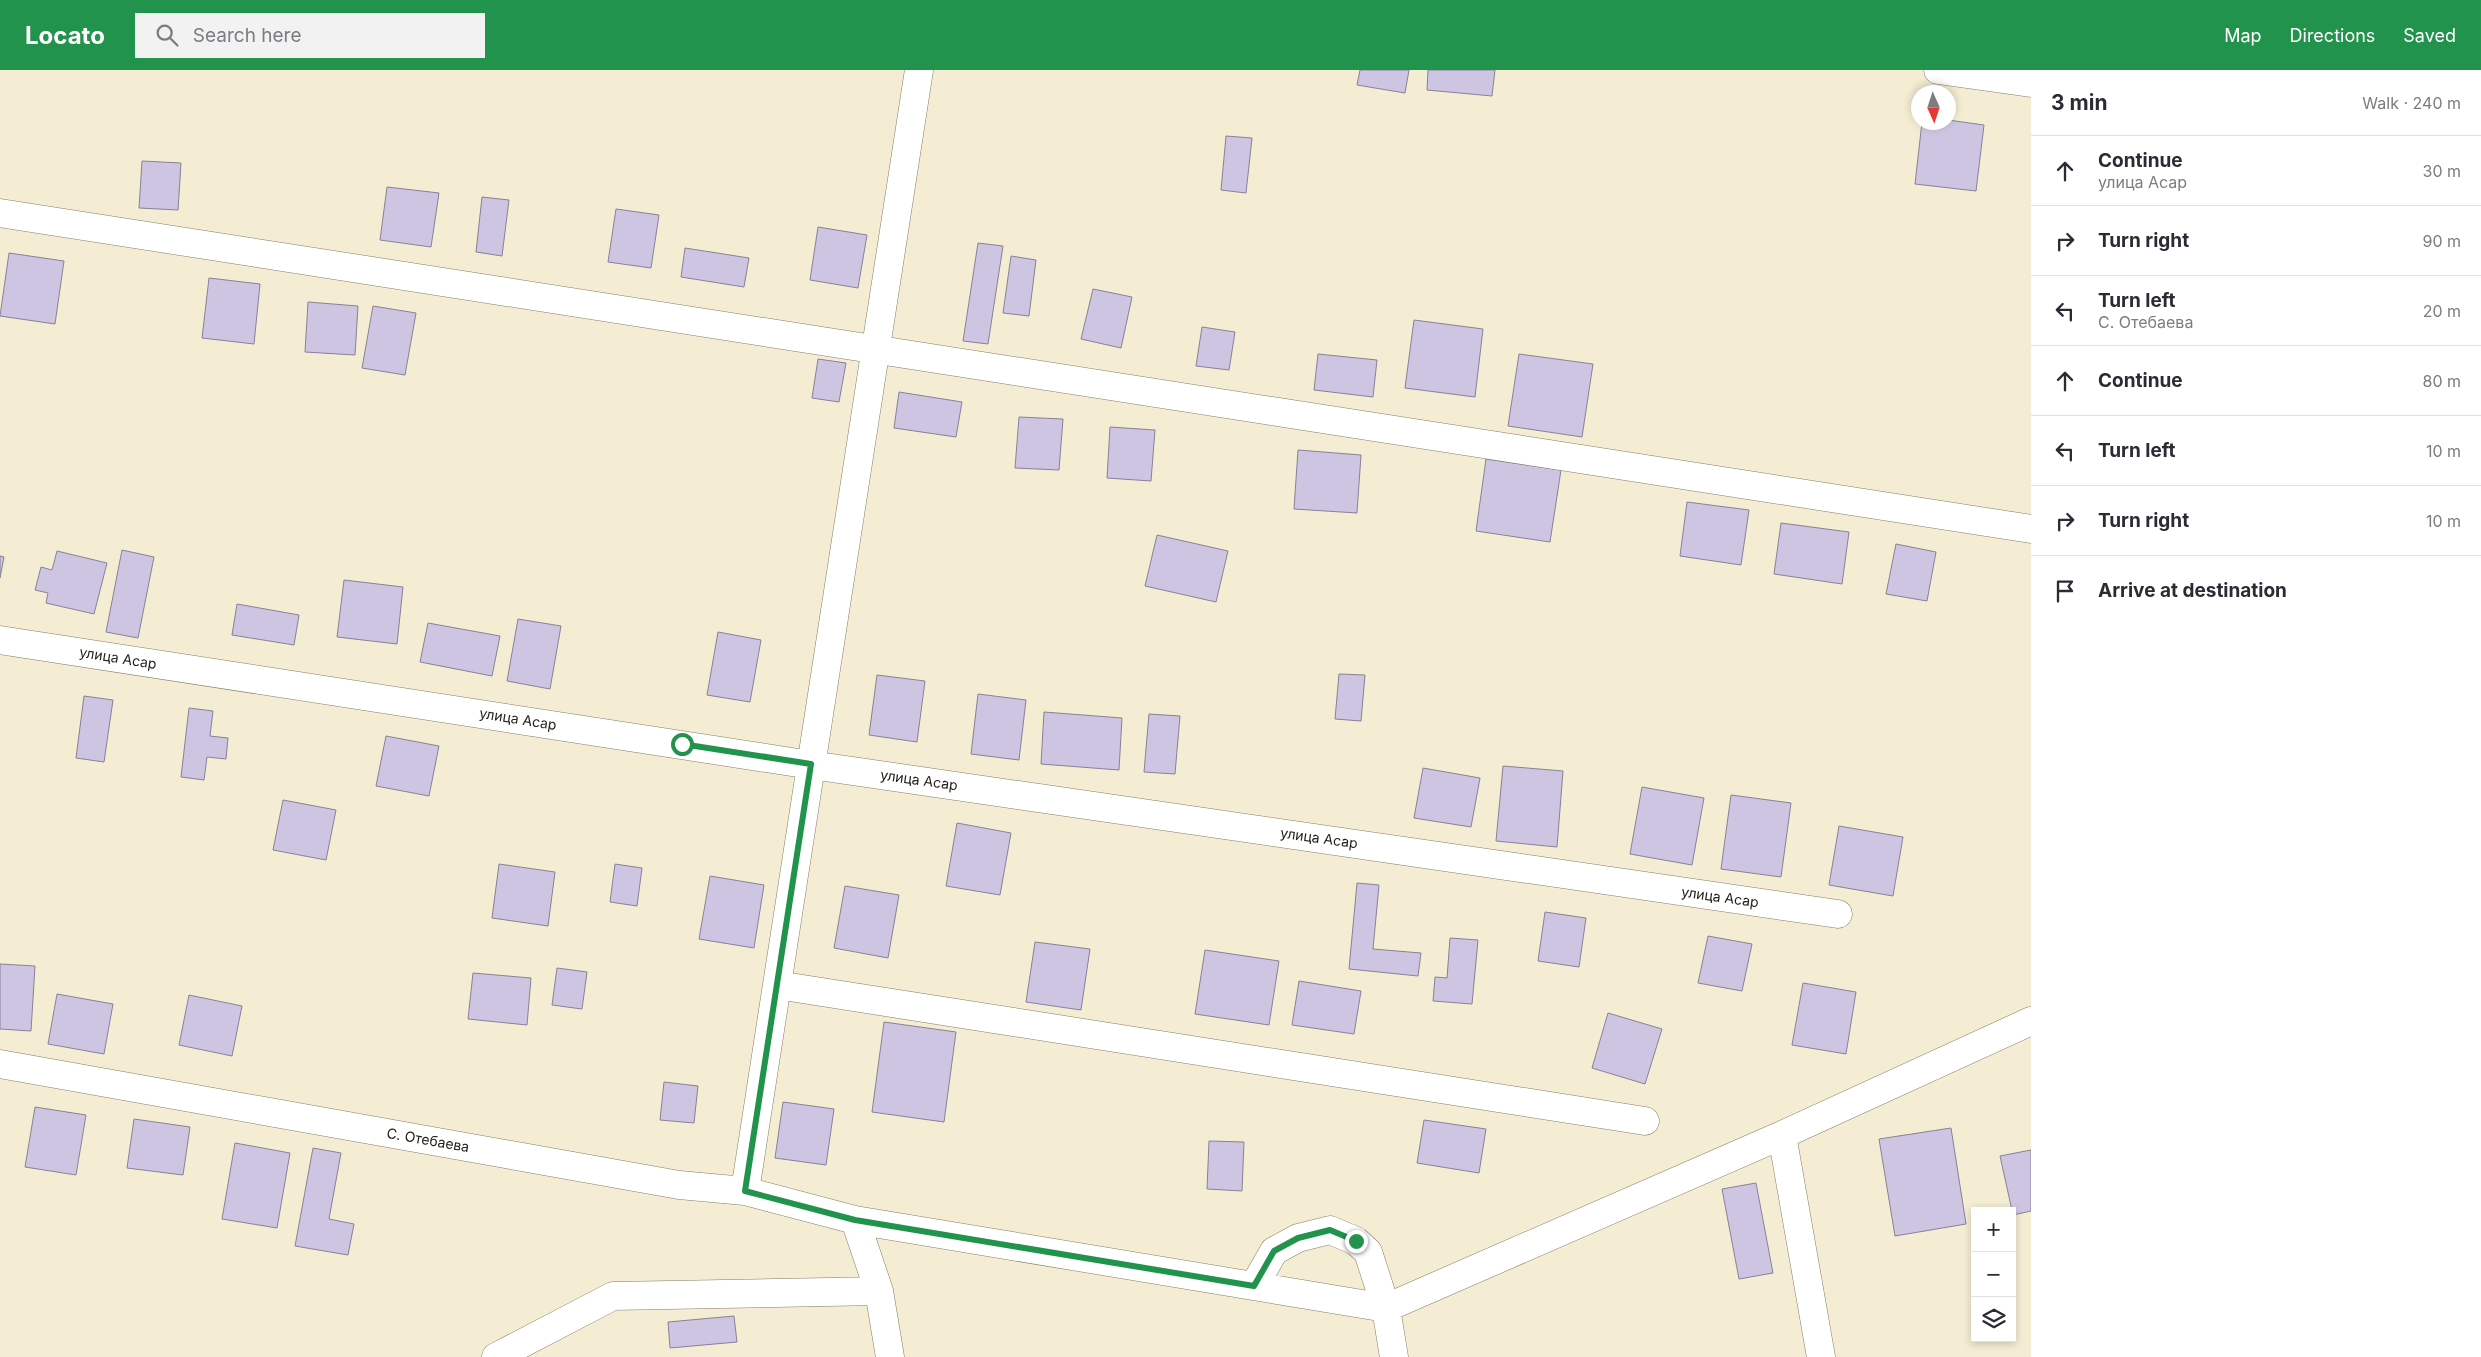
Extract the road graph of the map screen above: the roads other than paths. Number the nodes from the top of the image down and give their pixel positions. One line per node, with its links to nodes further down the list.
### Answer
1 (919, 70): 5 (street)
2 (1938, 70): 3 (street)
3 (2031, 84)
4 (0, 213): 5 (street)
5 (876, 349): 6 (street); 8 (street)
6 (2031, 529)
7 (0, 640): 8 (street, улица Асар)
8 (811, 764): 9 (street, улица Асар); 10 (street)
9 (1838, 914)
10 (777, 985): 13 (street); 15 (street)
11 (2031, 1021): 14 (street)
12 (0, 1064): 15 (street, С. Отебаева)
13 (1645, 1121)
14 (1782, 1135): 19 (street); 23 (street)
15 (745, 1191): 16 (street, С. Отебаева)
16 (855, 1220): 17 (street, С. Отебаева); 18 (street)
17 (1254, 1286): 19 (street, С. Отебаева); 19 (street)
18 (880, 1292): 20 (street); 21 (street)
19 (1386, 1308): 22 (street)
20 (496, 1357)
21 (890, 1357)
22 (1394, 1357)
23 (1822, 1357)

